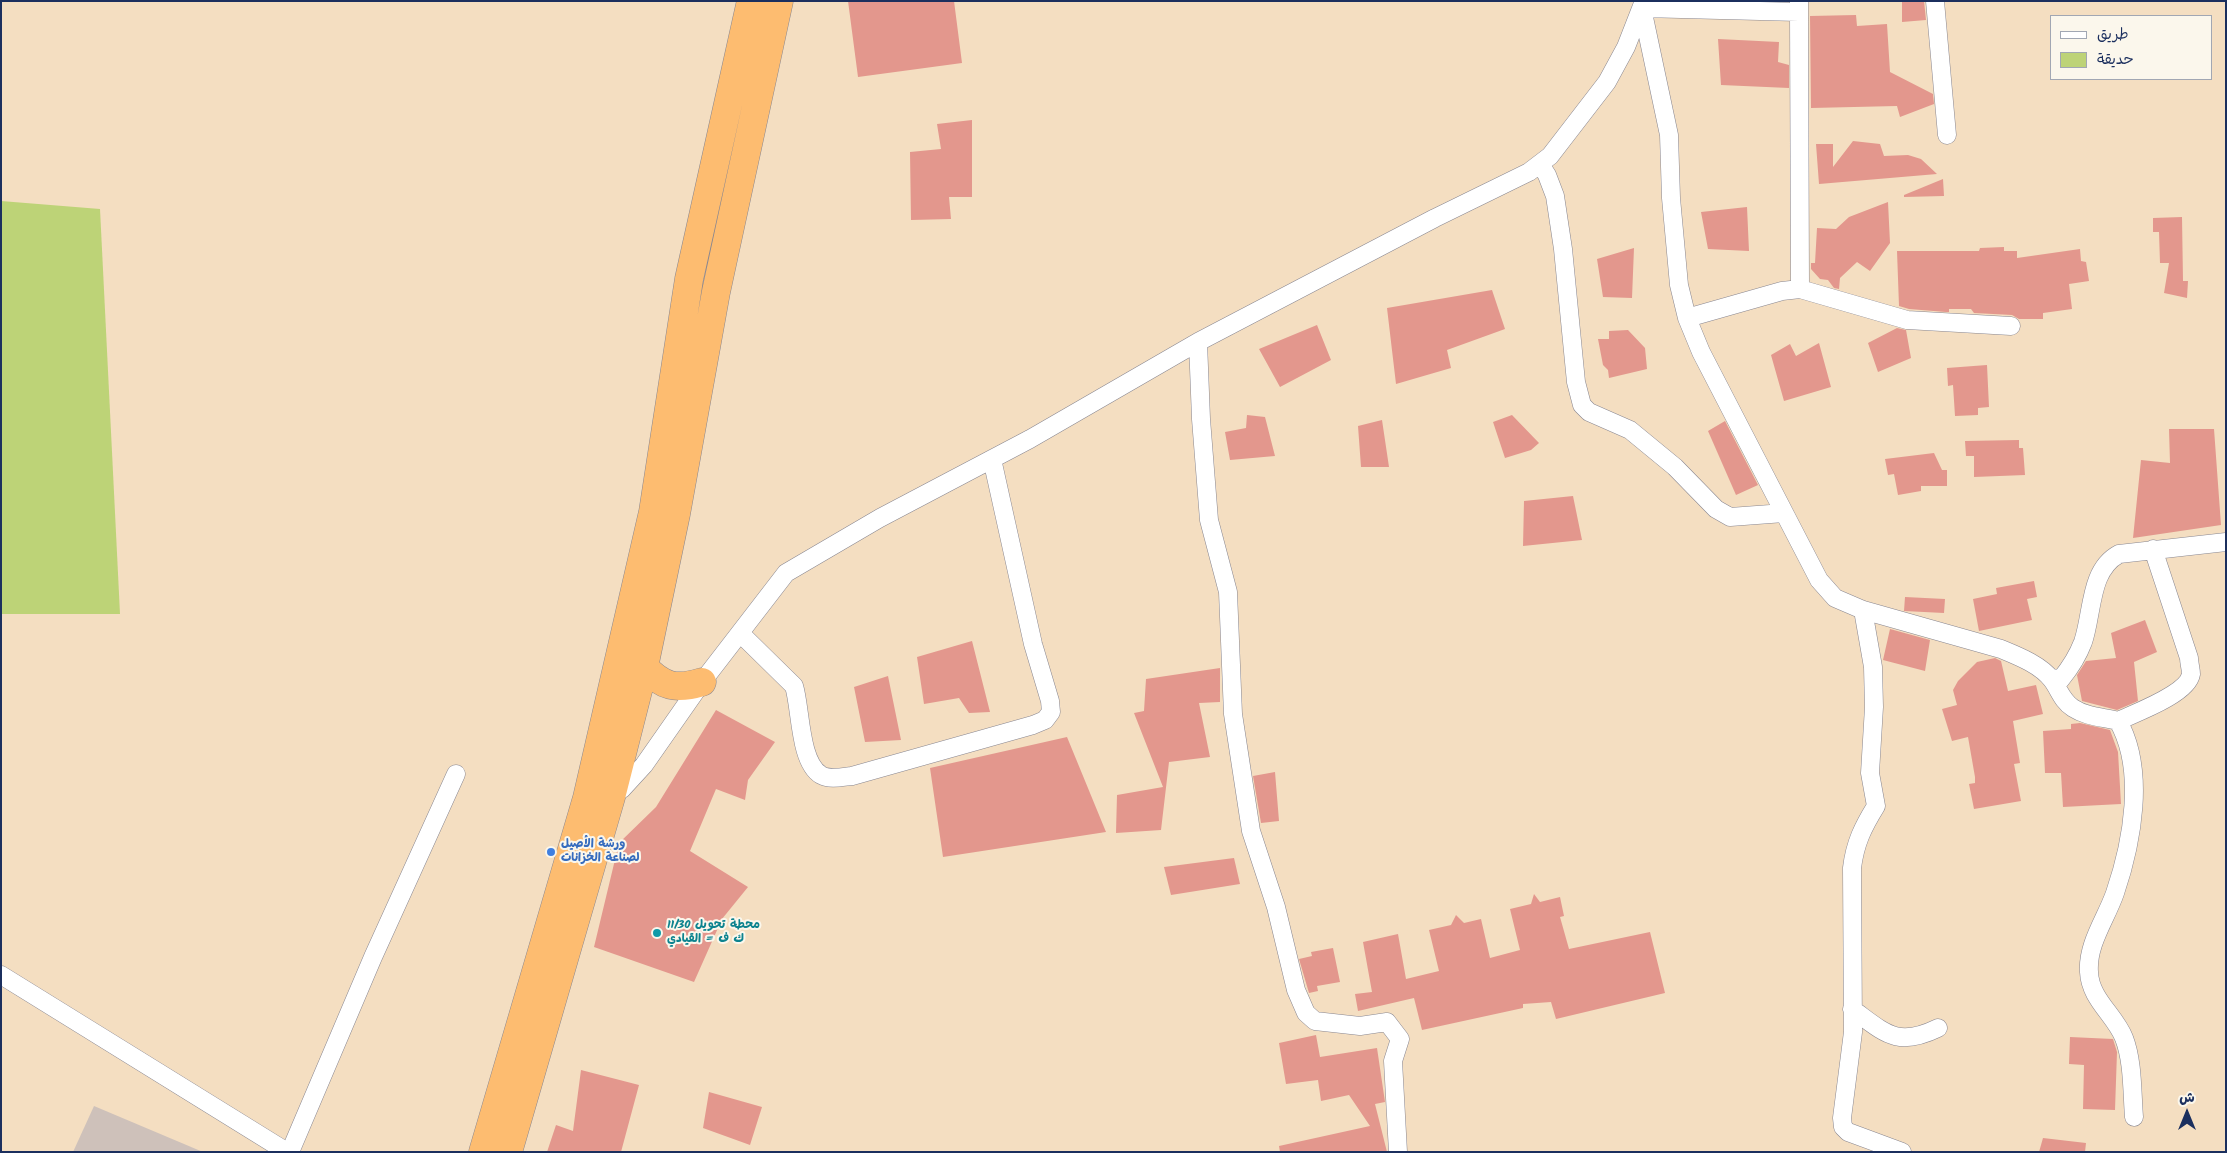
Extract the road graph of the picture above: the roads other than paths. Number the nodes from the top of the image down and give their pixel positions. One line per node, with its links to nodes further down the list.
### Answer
1 (751, 1): 23 (highway)
2 (779, 1): 18 (highway)
3 (1935, 1): 6 (street)
4 (1642, 5): 5 (street); 7 (street); 9 (street)
5 (1799, 7): 8 (street)
6 (1947, 135)
7 (1540, 164): 11 (street); 13 (street)
8 (1800, 290): 9 (street); 10 (street)
9 (1687, 318): 13 (street)
10 (2011, 326)
11 (1198, 342): 12 (street); 31 (street)
12 (992, 460): 17 (street); 17 (street)
13 (1784, 513): 16 (street)
14 (2226, 542): 15 (street)
15 (2153, 550): 19 (street); 21 (street)
16 (1863, 610): 19 (street); 25 (street)
17 (740, 634): 20 (street)
18 (644, 668): 20 (highway); 23 (highway)
19 (2051, 678): 21 (street)
20 (702, 682): 23 (street)
21 (2118, 721): 27 (street)
22 (456, 774): 28 (street)
23 (599, 798): 29 (highway); 30 (highway)
24 (1, 975): 28 (street)
25 (1852, 1009): 26 (street); 32 (street)
26 (1938, 1028)
27 (2134, 1117)
28 (288, 1152)
29 (484, 1152)
30 (508, 1152)
31 (1398, 1152)
32 (1902, 1152)

